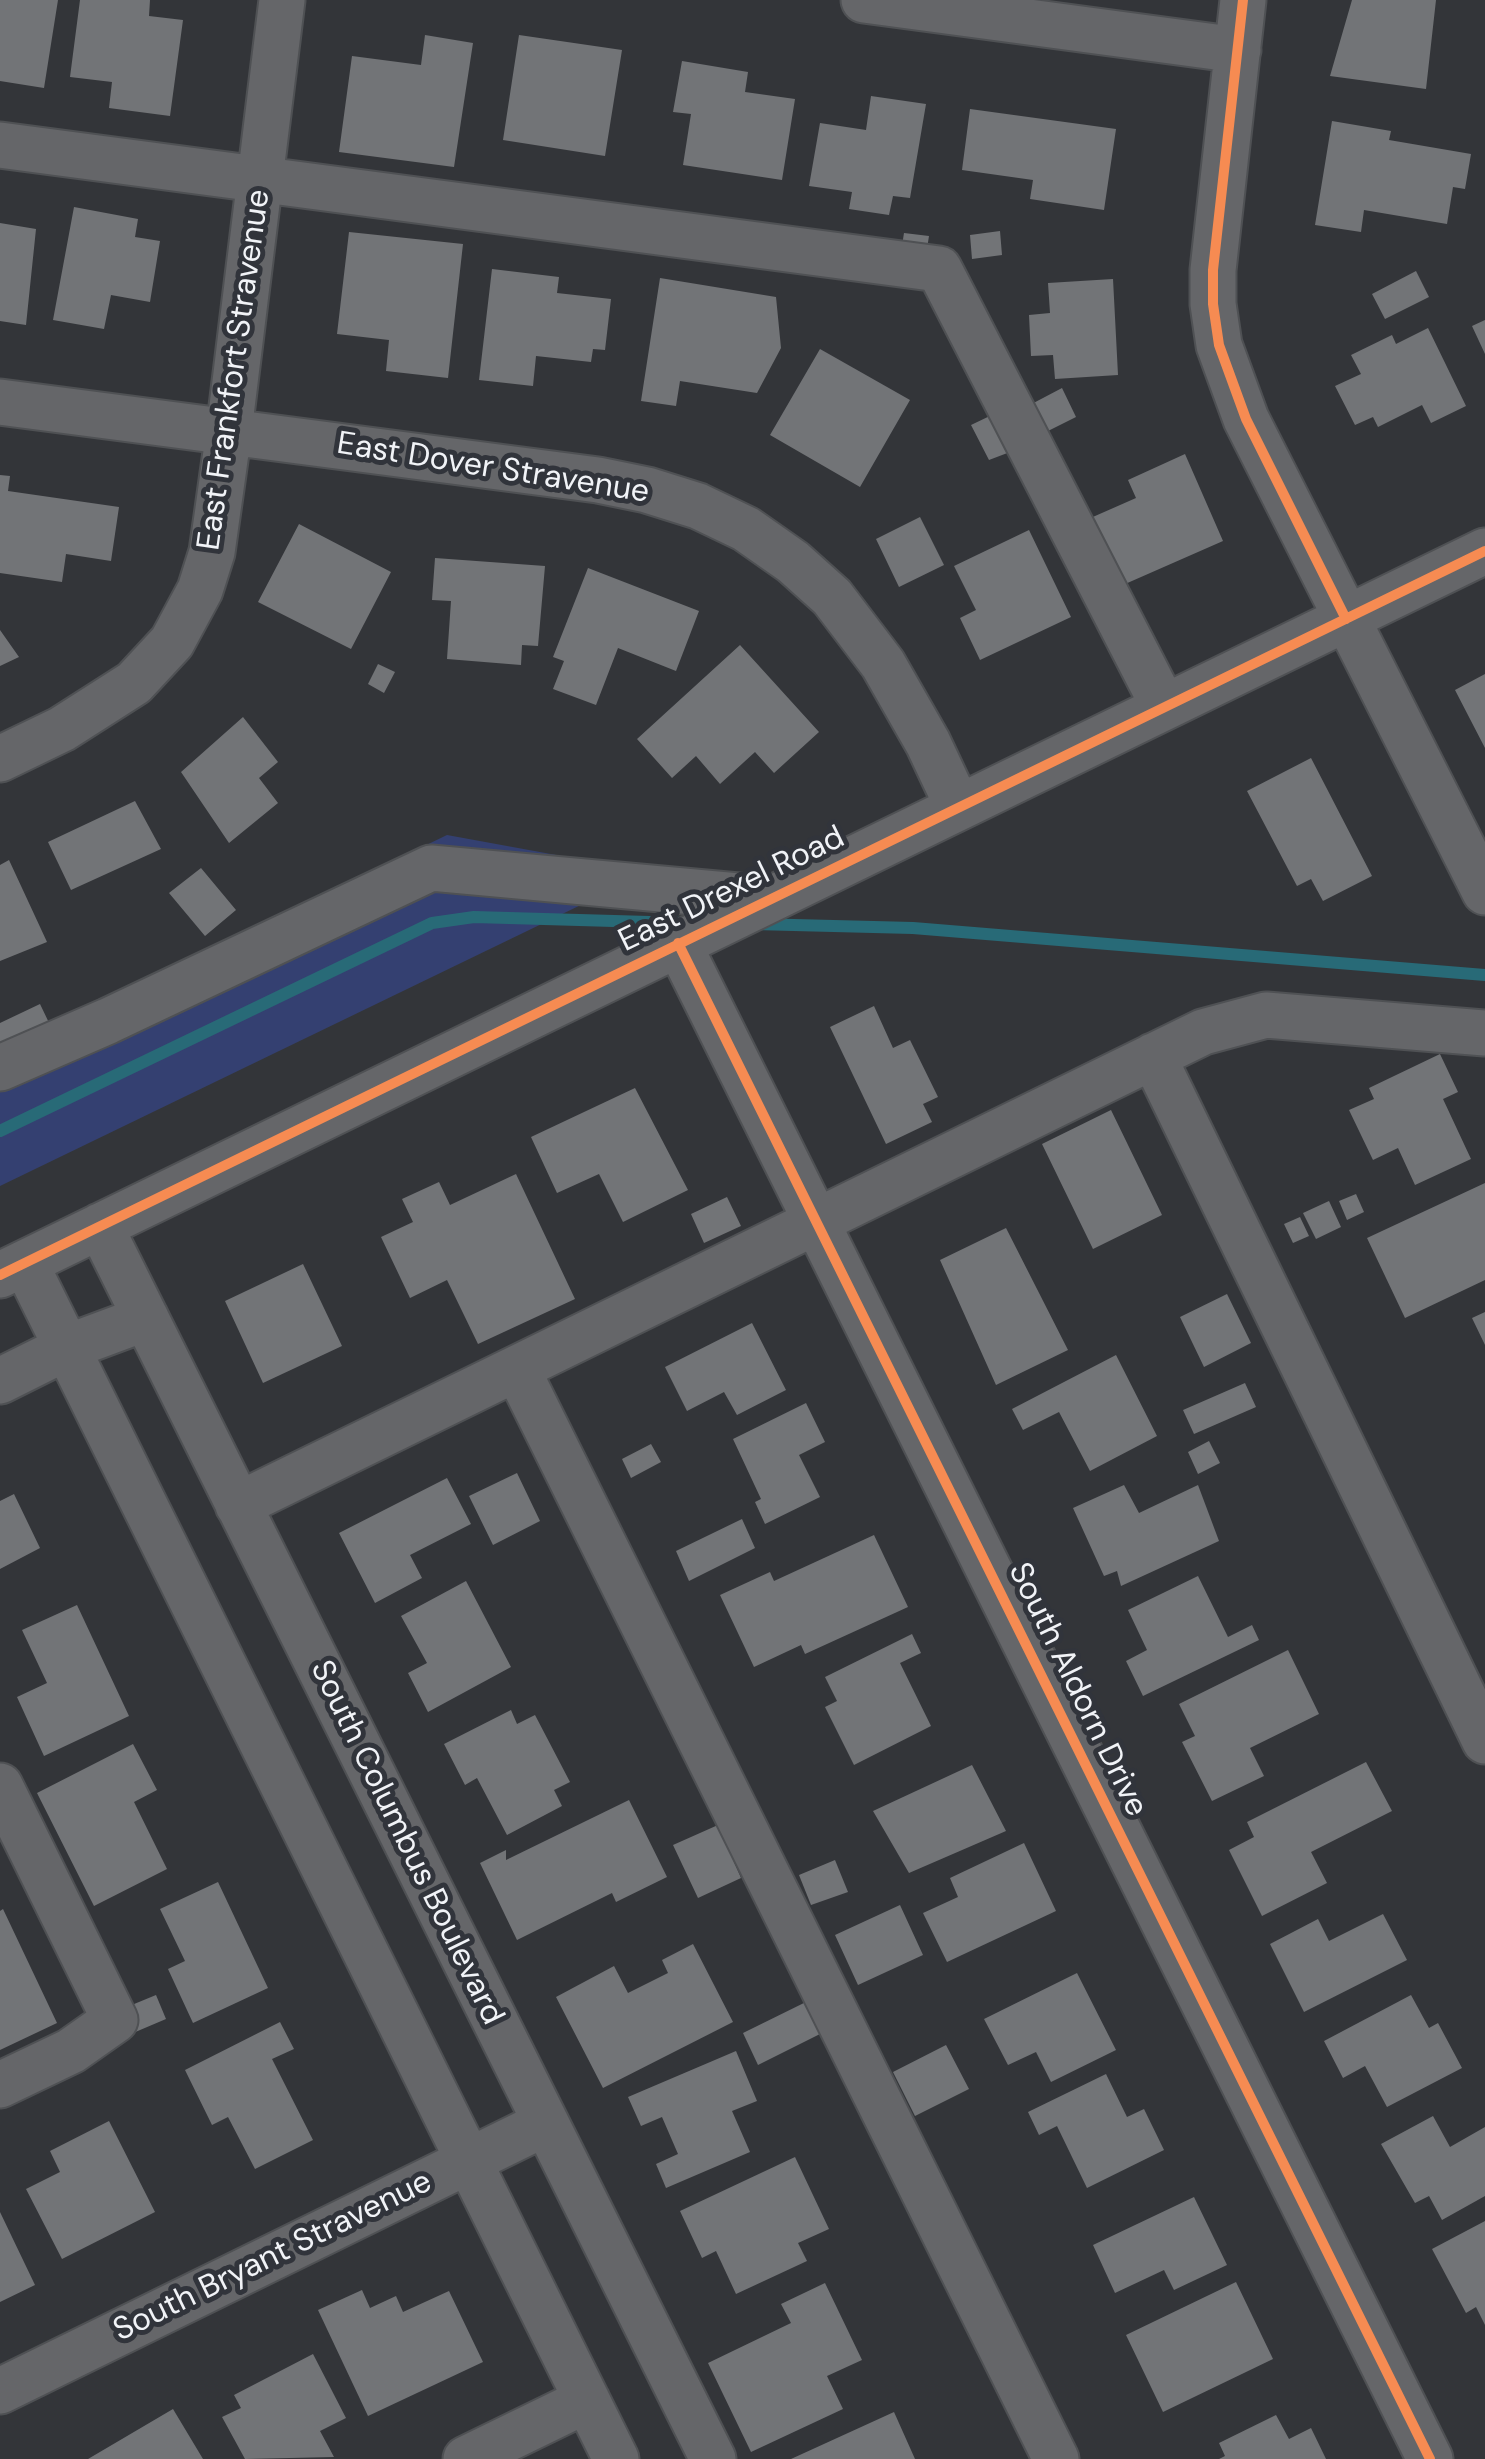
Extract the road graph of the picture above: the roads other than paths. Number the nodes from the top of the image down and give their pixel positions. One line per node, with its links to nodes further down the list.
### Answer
1 (282, 0): 6 (street, East Frankfort Stravenue)
2 (864, 0): 4 (street)
3 (1243, 0): 4 (street)
4 (1238, 50): 10 (street)
5 (0, 146): 6 (street)
6 (260, 180): 8 (street, East Frankfort Stravenue); 11 (street)
7 (0, 402): 8 (street, East Dover Stravenue)
8 (229, 432): 12 (street, East Frankfort Stravenue); 13 (street, East Dover Stravenue)
9 (1485, 551): 10 (street, East Drexel Road)
10 (1346, 619): 11 (street, East Drexel Road); 14 (street)
11 (1164, 707): 13 (street, East Drexel Road)
12 (0, 759)
13 (958, 807): 15 (street, East Drexel Road)
14 (1485, 892)
15 (774, 899): 16 (street, East Drexel Road); 19 (street)
16 (678, 943): 20 (street, South Aldorn Drive); 21 (street, East Drexel Road)
17 (1485, 1034): 18 (street)
18 (1154, 1056): 20 (street); 28 (street)
19 (0, 1068)
20 (817, 1222): 25 (street); 39 (street, South Aldorn Drive)
21 (100, 1226): 22 (street, East Drexel Road); 23 (street, South Columbus Boulevard)
22 (12, 1268): 24 (street)
23 (146, 1318): 24 (street); 27 (street, South Columbus Boulevard)
24 (68, 1348): 26 (street); 32 (street)
25 (517, 1369): 27 (street); 38 (street)
26 (0, 1381)
27 (238, 1505): 31 (street, South Columbus Boulevard)
28 (1485, 1741)
29 (0, 1786): 30 (street)
30 (0, 2085)
31 (546, 2123): 32 (street, South Bryant Stravenue); 37 (street, South Columbus Boulevard)
32 (469, 2160): 33 (street, South Bryant Stravenue); 34 (street)
33 (0, 2391)
34 (587, 2400): 35 (street); 36 (street)
35 (466, 2459)
36 (616, 2459)
37 (713, 2459)
38 (1056, 2459)
39 (1430, 2459)

